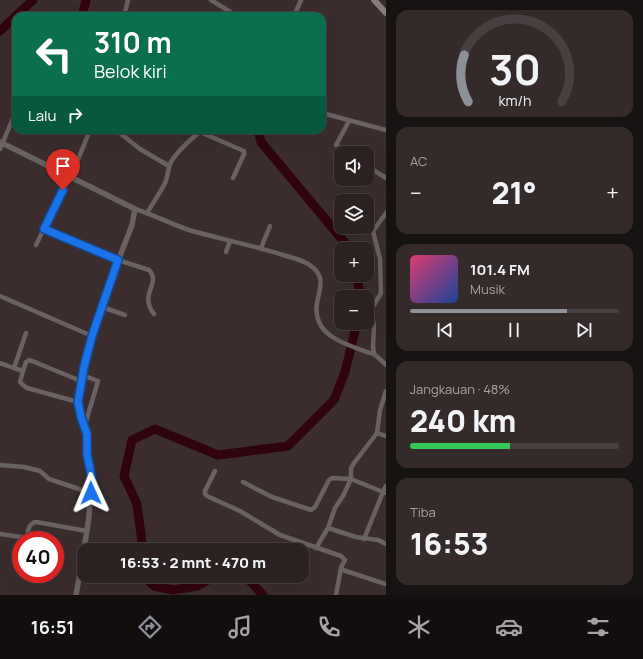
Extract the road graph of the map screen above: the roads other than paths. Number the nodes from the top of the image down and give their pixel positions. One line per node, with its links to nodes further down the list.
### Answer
1 (128, 0): 5 (street)
2 (211, 0): 6 (street)
3 (301, 0): 7 (street)
4 (374, 0): 8 (main road)
5 (125, 12)
6 (230, 12)
7 (296, 12)
8 (386, 13)
9 (326, 115): 11 (street)
10 (12, 120): 17 (street)
11 (349, 121): 12 (street); 18 (street)
12 (386, 130)
13 (88, 134): 22 (street)
14 (121, 134): 20 (street)
15 (198, 134): 20 (street)
16 (207, 134): 23 (street)
17 (1, 143): 19 (street); 22 (street)
18 (338, 146)
19 (0, 150)
20 (169, 166): 26 (street)
21 (374, 170): 24 (street)
22 (70, 177): 25 (street); 29 (street)
23 (233, 178)
24 (386, 178)
25 (136, 209): 26 (street); 34 (street)
26 (147, 213): 30 (street)
27 (386, 213): 41 (street)
28 (270, 226): 32 (street)
29 (44, 229): 31 (street); 34 (street)
30 (230, 241): 32 (street); 33 (street)
31 (36, 245)
32 (261, 248): 41 (street)
33 (226, 252)
34 (118, 260): 36 (street); 37 (street)
35 (0, 296): 40 (street)
36 (102, 307): 38 (street); 40 (street)
37 (154, 314)
38 (125, 315)
39 (26, 333): 44 (street)
40 (92, 336): 46 (street)
41 (372, 353): 43 (street)
42 (0, 363): 44 (street)
43 (386, 366)
44 (14, 368): 45 (street)
45 (23, 371): 46 (street); 48 (street)
46 (82, 378): 48 (street); 49 (street)
47 (386, 391): 50 (street)
48 (78, 402): 49 (street)
49 (85, 425): 57 (street)
50 (376, 433): 51 (street); 54 (street)
51 (386, 436)
52 (0, 465): 57 (street)
53 (215, 472): 67 (street)
54 (350, 479): 55 (street); 58 (street); 59 (street)
55 (243, 482)
56 (386, 486): 58 (street)
57 (91, 493): 61 (street)
58 (384, 493): 64 (street)
59 (328, 528): 64 (street); 67 (street)
60 (29, 531): 61 (street)
61 (87, 531): 65 (street)
62 (0, 534): 63 (street)
63 (12, 536)
64 (364, 539): 66 (street)
65 (85, 543)
66 (386, 544)
67 (316, 548): 68 (street)
68 (341, 568): 70 (street); 72 (street)
69 (78, 583): 71 (street)
70 (386, 584)
71 (76, 595)
72 (336, 595)

